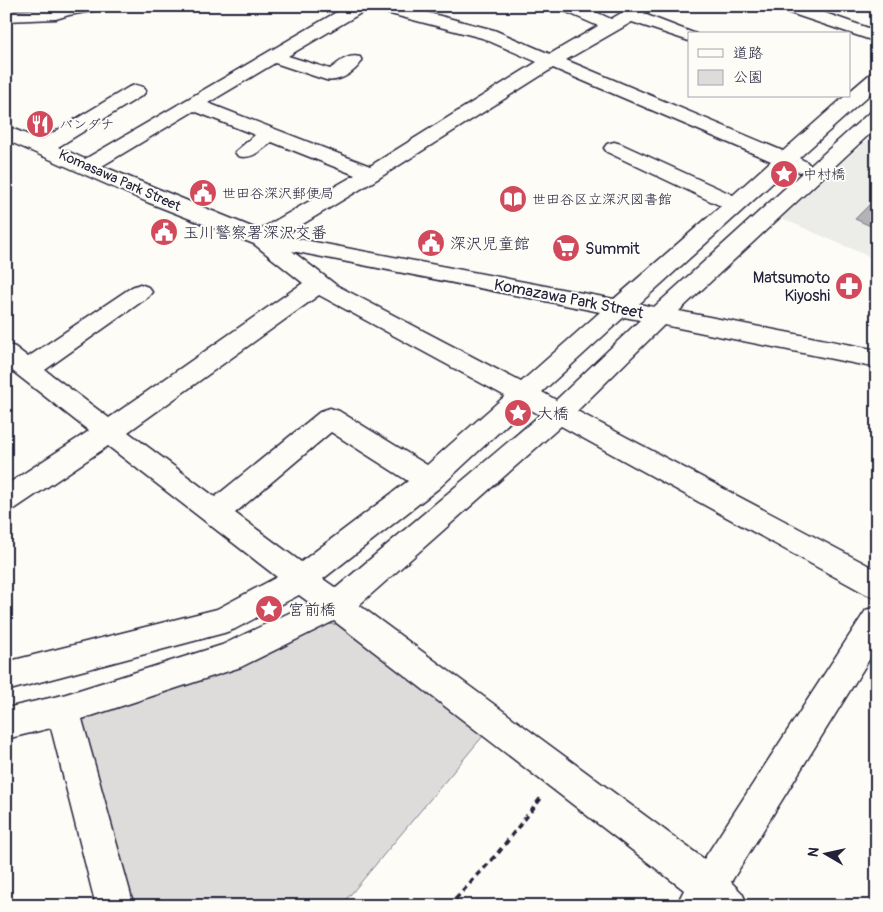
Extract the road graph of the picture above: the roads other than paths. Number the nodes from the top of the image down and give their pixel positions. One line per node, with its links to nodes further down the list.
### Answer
1 (92, 6): 8 (street)
2 (360, 6): 13 (street)
3 (382, 6): 15 (street)
4 (568, 6): 10 (street)
5 (787, 6): 9 (street)
6 (846, 6): 9 (street)
7 (638, 11): 10 (street); 11 (street)
8 (6, 16)
9 (827, 20): 12 (street)
10 (612, 26): 15 (street)
11 (688, 36)
12 (877, 37)
13 (274, 57): 14 (street); 18 (street)
14 (353, 60)
15 (551, 61): 25 (street); 28 (street)
16 (877, 78): 25 (street)
17 (136, 91): 22 (street)
18 (193, 104): 21 (street); 26 (street)
19 (877, 116): 27 (street)
20 (6, 132): 22 (street, Komasawa Park Street)
21 (269, 134): 24 (street); 28 (street)
22 (43, 147): 26 (street, Komasawa Park Street)
23 (614, 148): 29 (street)
24 (245, 152)
25 (785, 160): 27 (street); 29 (street)
26 (88, 166): 30 (street, Komasawa Park Street)
27 (816, 173): 34 (street)
28 (372, 174): 30 (street)
29 (735, 204): 33 (street)
30 (261, 240): 31 (street); 33 (street, Komazawa Park Street)
31 (318, 284): 37 (street); 39 (street)
32 (140, 292): 36 (street)
33 (618, 308): 34 (street, Komazawa Park Street); 37 (street)
34 (659, 316): 35 (street, Komazawa Park Street); 38 (street)
35 (877, 359)
36 (17, 362): 39 (street)
37 (523, 394): 38 (street); 40 (street)
38 (559, 413): 44 (street); 45 (street)
39 (108, 432): 41 (street); 42 (street)
40 (429, 480): 42 (street); 43 (street)
41 (6, 500)
42 (215, 513): 43 (street)
43 (301, 578): 45 (street); 47 (street)
44 (877, 586)
45 (337, 604): 48 (street); 50 (street)
46 (877, 619): 50 (street)
47 (6, 677)
48 (63, 710): 49 (street); 51 (street)
49 (6, 724)
50 (711, 899)
51 (115, 906)

